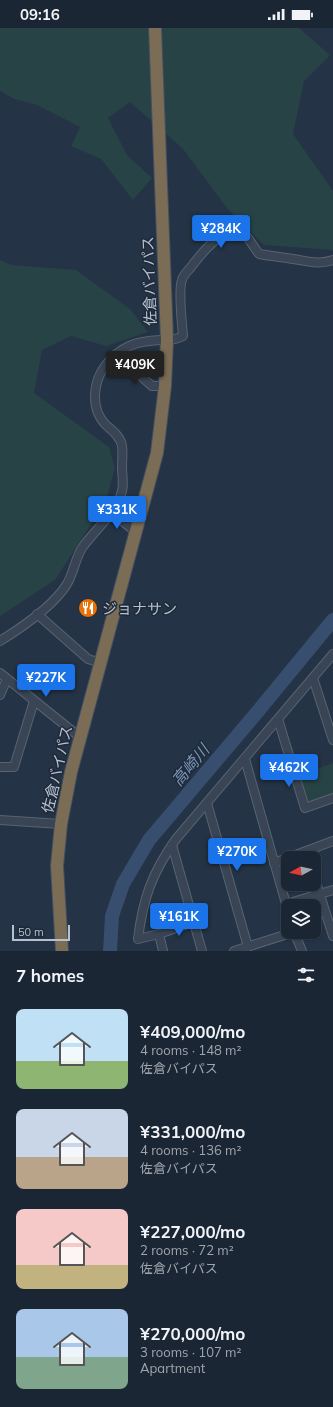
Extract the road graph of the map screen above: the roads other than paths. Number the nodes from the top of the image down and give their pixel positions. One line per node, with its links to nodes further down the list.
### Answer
1 (155, 28): 3 (highway, 佐倉バイパス)
2 (333, 260): 3 (street)
3 (167, 340): 4 (street); 5 (highway, 佐倉バイパス)
4 (116, 354): 5 (street); 6 (street)
5 (165, 386): 7 (highway, 佐倉バイパス)
6 (111, 512): 7 (street); 8 (street)
7 (136, 532): 11 (highway, 佐倉バイパス)
8 (37, 614): 9 (street); 11 (street)
9 (0, 641)
10 (333, 654): 13 (street)
11 (101, 663): 18 (highway, 佐倉バイパス)
12 (0, 672): 14 (street)
13 (313, 678): 17 (street); 19 (street)
14 (8, 679): 15 (street); 16 (street)
15 (0, 696)
16 (34, 701): 18 (street); 21 (street)
17 (278, 719): 20 (street); 22 (street)
18 (81, 738): 25 (highway, 佐倉バイパス)
19 (333, 740)
20 (244, 759): 23 (street); 30 (street)
21 (0, 767)
22 (333, 798)
23 (207, 803): 27 (street); 41 (street)
24 (0, 820): 25 (street)
25 (61, 824): 42 (highway, 佐倉バイパス)
26 (333, 841): 28 (street)
27 (172, 845): 36 (street); 37 (street)
28 (313, 851)
29 (281, 861): 30 (street)
30 (274, 863): 34 (street)
31 (333, 890): 33 (street)
32 (319, 891): 33 (street)
33 (320, 894): 35 (street); 39 (street)
34 (284, 899)
35 (308, 899)
36 (193, 922): 37 (street); 44 (street)
37 (159, 934): 43 (street)
38 (281, 936): 41 (street)
39 (333, 936)
40 (297, 939): 46 (street)
41 (248, 947): 45 (street)
42 (62, 951)
43 (163, 951)
44 (202, 951)
45 (234, 951)
46 (302, 951)

